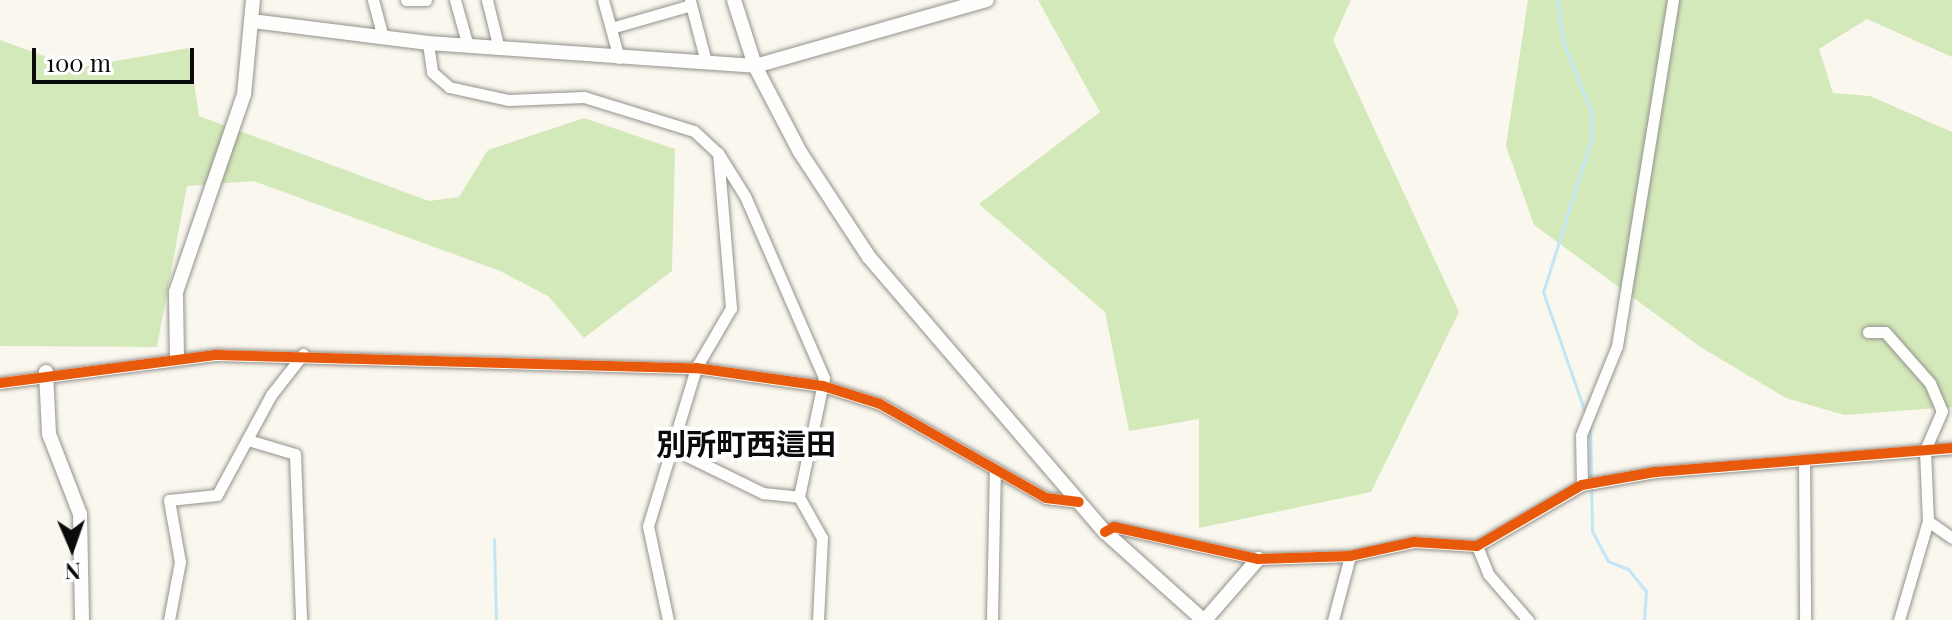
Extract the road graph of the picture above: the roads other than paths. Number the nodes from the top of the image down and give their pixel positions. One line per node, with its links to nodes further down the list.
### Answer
1 (253, 0): 12 (street)
2 (373, 0): 14 (street)
3 (406, 0): 4 (street)
4 (426, 0)
5 (455, 0): 16 (street)
6 (487, 0): 17 (street)
7 (603, 0): 13 (street)
8 (734, 0): 20 (street)
9 (987, 0): 20 (street)
10 (1673, 0): 35 (street)
11 (690, 3): 13 (street); 19 (street)
12 (252, 21): 14 (street); 24 (street)
13 (611, 28): 18 (street)
14 (383, 37): 15 (street)
15 (428, 43): 16 (street); 21 (street)
16 (468, 46): 17 (street)
17 (499, 49): 18 (street)
18 (619, 58): 19 (street)
19 (706, 62): 20 (street)
20 (755, 66): 37 (street)
21 (718, 153): 25 (street); 28 (street)
22 (1868, 332): 32 (street)
23 (303, 354): 24 (street); 25 (street); 29 (street)
24 (177, 359): 26 (street)
25 (696, 368): 28 (street); 30 (street)
26 (46, 372): 27 (street); 44 (street)
27 (0, 383)
28 (823, 386): 34 (street); 36 (street)
29 (248, 440): 45 (street); 46 (street)
30 (673, 440): 36 (street); 47 (street)
31 (1952, 448): 32 (street)
32 (1925, 450): 33 (street); 38 (street)
33 (1804, 460): 35 (street); 53 (street)
34 (995, 469): 37 (street); 49 (street)
35 (1582, 485): 41 (street)
36 (799, 497): 48 (street)
37 (1079, 502): 39 (street)
38 (1928, 521): 40 (street); 54 (street)
39 (1105, 532): 43 (street); 50 (street)
40 (1952, 538)
41 (1477, 546): 42 (street); 52 (street)
42 (1350, 556): 43 (street); 51 (street)
43 (1258, 559): 50 (street)
44 (82, 620)
45 (169, 620)
46 (301, 620)
47 (668, 620)
48 (818, 620)
49 (992, 620)
50 (1204, 620)
51 (1333, 620)
52 (1528, 620)
53 (1805, 620)
54 (1899, 620)

